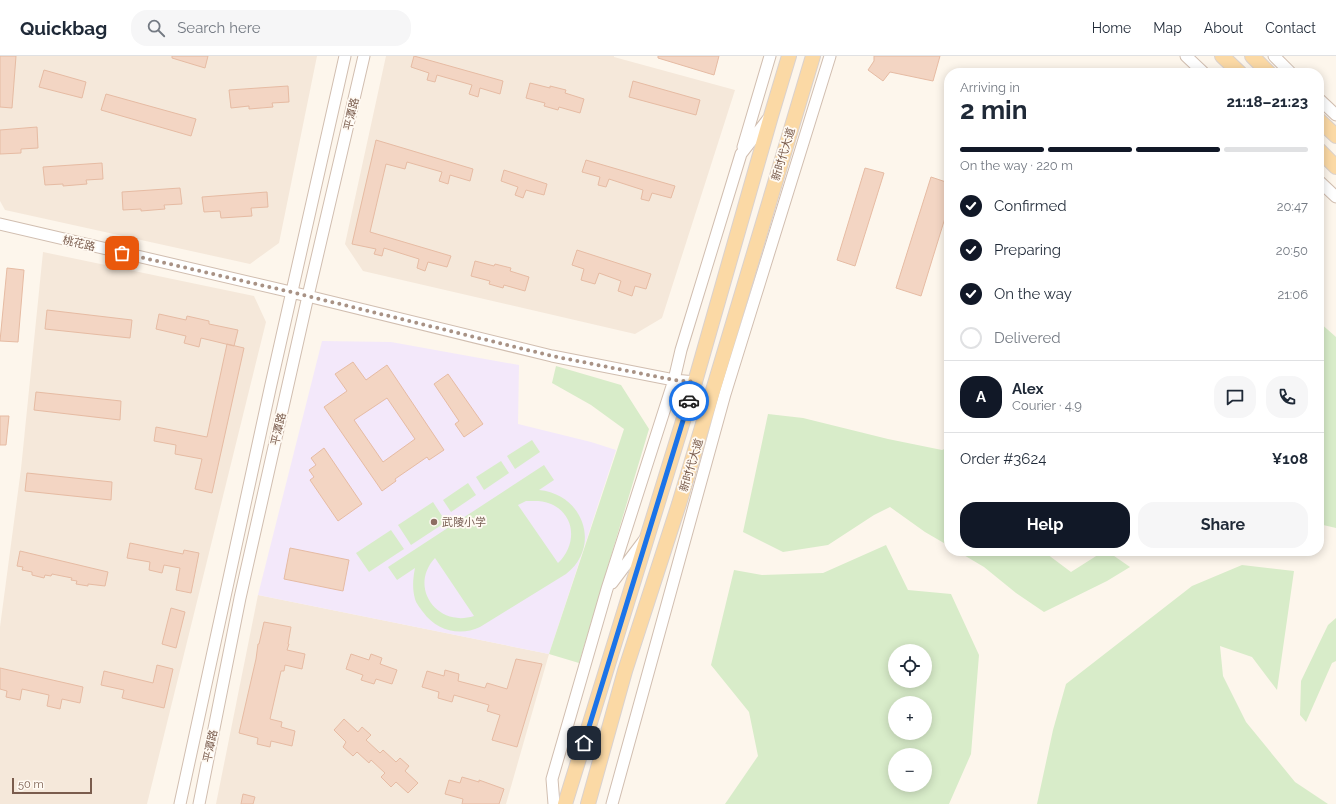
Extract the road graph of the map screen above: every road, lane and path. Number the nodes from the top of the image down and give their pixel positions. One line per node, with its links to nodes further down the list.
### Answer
1 (345, 56): 28 (street, 平潭路)
2 (364, 56): 29 (street, 平潭路)
3 (770, 56): 22 (street)
4 (789, 56): 19 (main road, 新时代大道)
5 (813, 56): 15 (main road, 新时代大道)
6 (830, 56): 17 (street)
7 (1186, 56): 11 (street)
8 (1222, 56): 12 (main road)
9 (1252, 56): 13 (main road)
10 (1274, 56): 14 (street)
11 (1199, 68)
12 (1235, 68)
13 (1264, 68)
14 (1286, 68)
15 (809, 70): 17 (street); 40 (main road, 新时代大道)
16 (1324, 104): 18 (street)
17 (812, 112): 41 (street)
18 (1336, 115)
19 (771, 116): 22 (street); 31 (main road, 新时代大道)
20 (1324, 125): 21 (main road)
21 (1336, 136)
22 (742, 154): 30 (street)
23 (1324, 155): 24 (main road)
24 (1336, 166)
25 (1324, 186): 26 (street)
26 (1336, 198)
27 (0, 224): 28 (street, 桃花路)
28 (291, 292): 29 (street, 桃花路); 35 (street, 平潭路)
29 (308, 296): 30 (street, 桃花路); 36 (street, 平潭路)
30 (674, 380): 31 (street, 桃花路); 33 (street)
31 (695, 382): 32 (main road, 新时代大道)
32 (648, 535): 33 (street); 39 (main road, 新时代大道)
33 (607, 589): 34 (street)
34 (552, 782): 37 (street); 38 (street)
35 (180, 804)
36 (198, 804)
37 (547, 804)
38 (554, 804)
39 (564, 804)
40 (588, 804)
41 (612, 804)

